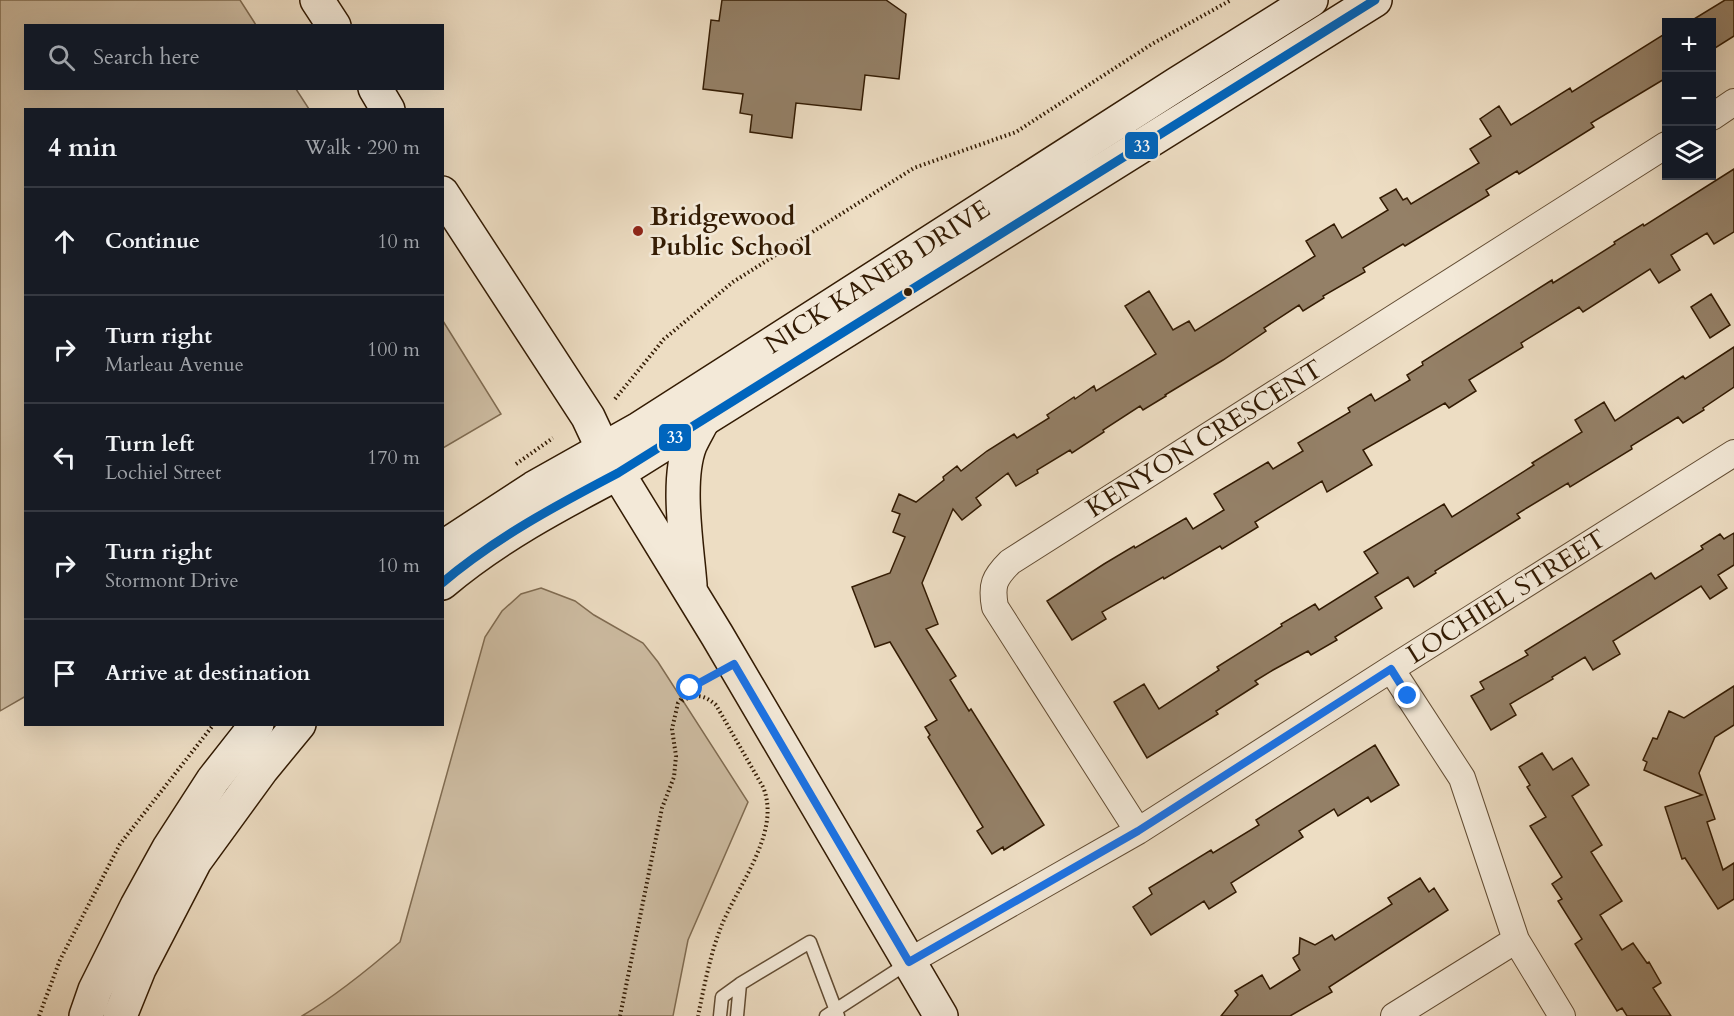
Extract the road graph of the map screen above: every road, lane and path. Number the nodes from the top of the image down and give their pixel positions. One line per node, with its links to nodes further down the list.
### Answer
1 (317, 0): 5 (street)
2 (1231, 0): 12 (path)
3 (1311, 0): 15 (street, NICK KANEB DRIVE)
4 (1375, 0): 13 (street, NICK KANEB DRIVE)
5 (333, 24)
6 (376, 90): 8 (street)
7 (1734, 102): 9 (street)
8 (387, 108)
9 (1716, 114)
10 (1662, 148): 25 (street, KENYON CRESCENT)
11 (444, 196): 15 (street)
12 (615, 399)
13 (703, 420): 15 (street, NICK KANEB DRIVE); 18 (street)
14 (1734, 453): 20 (street, LOCHIEL STREET)
15 (610, 461): 16 (street, NICK KANEB DRIVE); 17 (street, NICK KANEB DRIVE); 18 (street)
16 (444, 547)
17 (444, 581)
18 (690, 591): 19 (street)
19 (734, 664): 21 (path); 27 (street)
20 (1391, 669): 25 (street, LOCHIEL STREET); 26 (street)
21 (678, 703): 33 (path); 34 (path)
22 (212, 726): 30 (path)
23 (255, 726): 31 (street)
24 (297, 726): 32 (street)
25 (1138, 831): 27 (street, LOCHIEL STREET)
26 (1516, 940): 38 (street); 39 (street)
27 (909, 962): 29 (lane); 37 (street)
28 (741, 984): 29 (lane); 35 (lane); 36 (lane)
29 (833, 1014)
30 (39, 1016)
31 (86, 1016)
32 (120, 1016)
33 (620, 1016)
34 (699, 1016)
35 (720, 1016)
36 (737, 1016)
37 (941, 1016)
38 (1394, 1016)
39 (1562, 1016)

